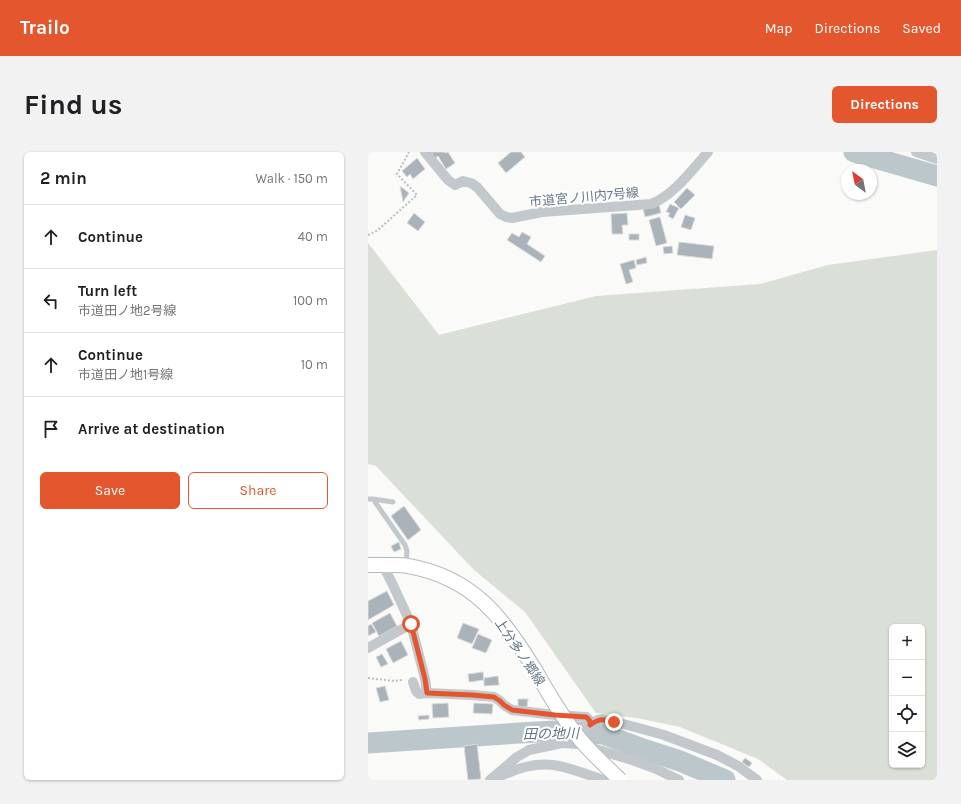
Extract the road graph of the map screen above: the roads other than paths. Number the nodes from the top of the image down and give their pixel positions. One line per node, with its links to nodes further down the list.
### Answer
1 (425, 152): 2 (street, 市道宮ノ川内7号線)
2 (708, 152)
3 (916, 152): 4 (street)
4 (937, 159)
5 (370, 499): 6 (lane); 8 (lane)
6 (393, 502)
7 (375, 565): 8 (main road, 上分多ノ郷線); 9 (street)
8 (406, 565): 17 (main road, 上分多ノ郷線, bridge)
9 (411, 624): 10 (street); 12 (street)
10 (368, 648)
11 (413, 682): 12 (street)
12 (427, 693): 13 (street)
13 (589, 725): 14 (street); 19 (street)
14 (562, 743): 15 (street); 18 (street)
15 (491, 780): 16 (street)
16 (603, 780)
17 (620, 780)
18 (679, 780)
19 (757, 780)

